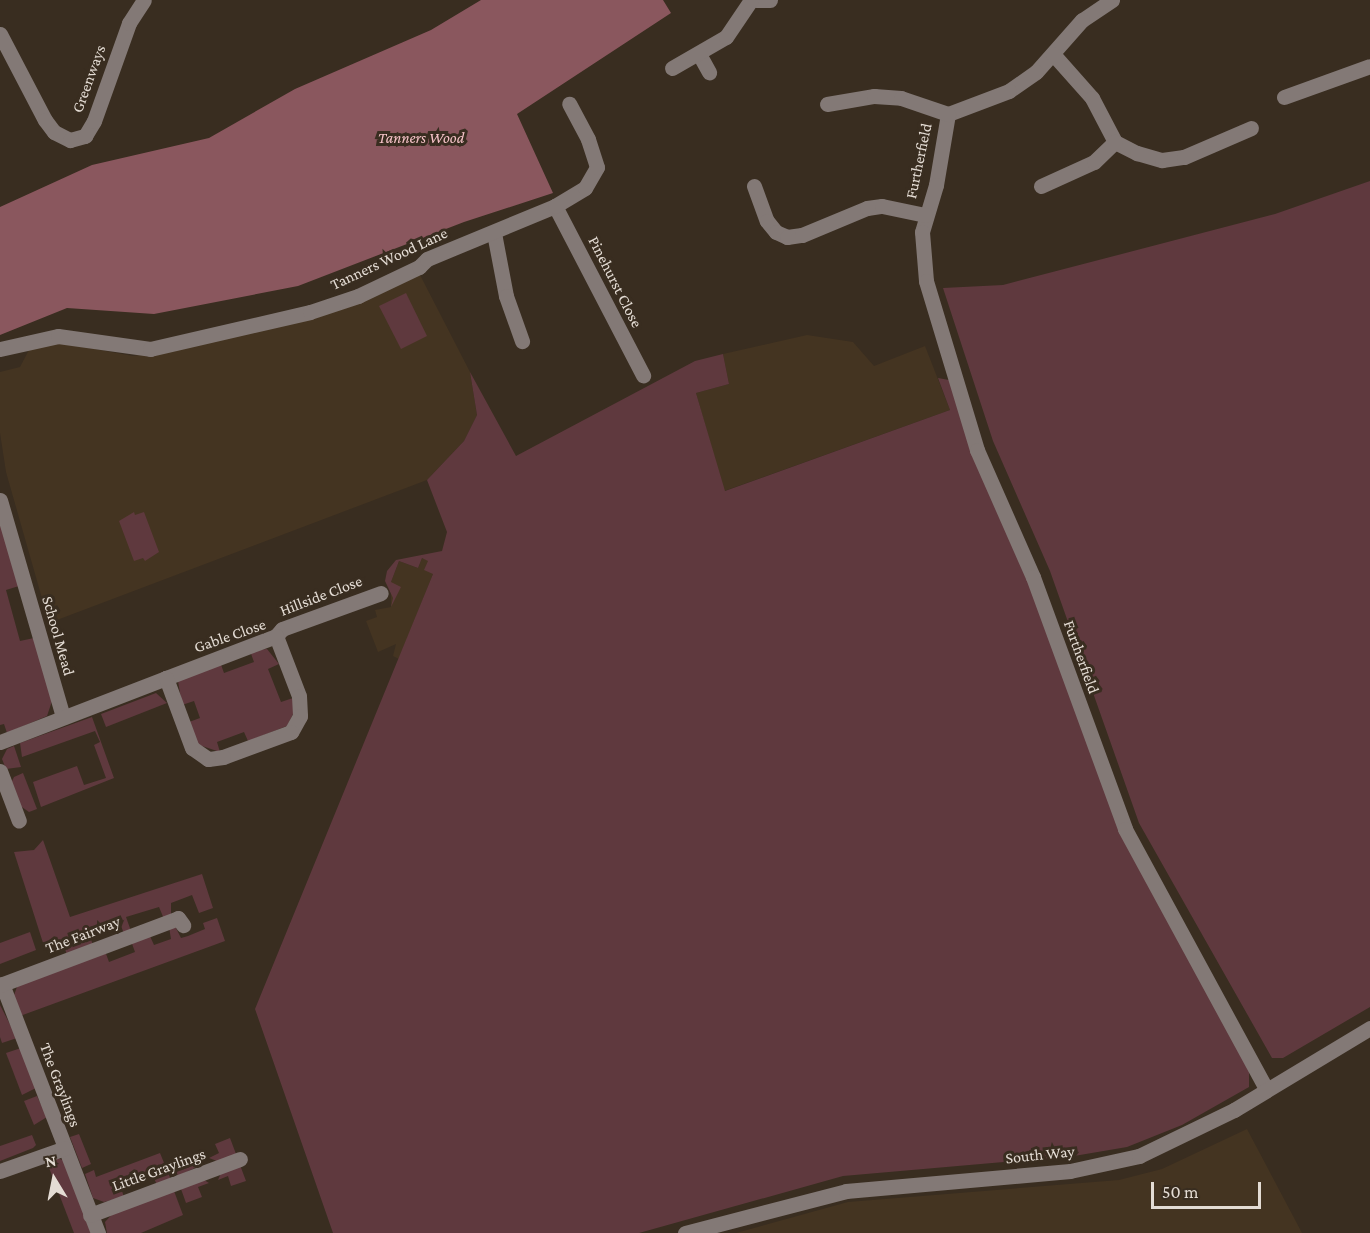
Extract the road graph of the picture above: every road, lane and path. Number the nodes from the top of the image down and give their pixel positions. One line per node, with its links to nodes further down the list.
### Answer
1 (144, 0): 6 (street, Greenways)
2 (750, 0): 7 (street)
3 (756, 0): 4 (street)
4 (770, 0)
5 (1112, 0): 8 (street, Furtherfield)
6 (0, 34)
7 (699, 54): 10 (street); 11 (street)
8 (1053, 54): 15 (street, Furtherfield); 17 (street)
9 (1370, 66): 12 (street)
10 (672, 68)
11 (710, 72)
12 (1284, 97)
13 (569, 104): 20 (street, Tanners Wood Lane)
14 (827, 104): 15 (street, Furtherfield)
15 (948, 114): 21 (street, Furtherfield)
16 (1251, 128): 17 (street)
17 (1115, 142): 19 (street)
18 (754, 186): 21 (street, Furtherfield)
19 (1041, 186)
20 (555, 206): 22 (street, Tanners Wood Lane); 25 (street, Pinehurst Close)
21 (925, 215): 37 (street, Furtherfield)
22 (494, 232): 23 (street); 24 (street, Tanners Wood Lane)
23 (522, 340)
24 (0, 349)
25 (643, 375)
26 (0, 500): 30 (street, School Mead)
27 (381, 593): 28 (street, Hillside Close)
28 (276, 636): 29 (street, Gable Close); 29 (street, Gable Close)
29 (166, 678): 30 (street, Gable Close)
30 (63, 717): 31 (street)
31 (0, 742)
32 (0, 771): 33 (street)
33 (19, 821)
34 (179, 916): 35 (street, The Fairway)
35 (1, 985): 38 (street, The Graylings)
36 (1370, 1028): 37 (street, South Way)
37 (1267, 1090): 43 (street, South Way)
38 (65, 1148): 40 (street); 41 (street, The Graylings)
39 (240, 1159): 41 (street, Little Graylings)
40 (0, 1171)
41 (90, 1215): 42 (street, The Graylings)
42 (98, 1233)
43 (685, 1233)

